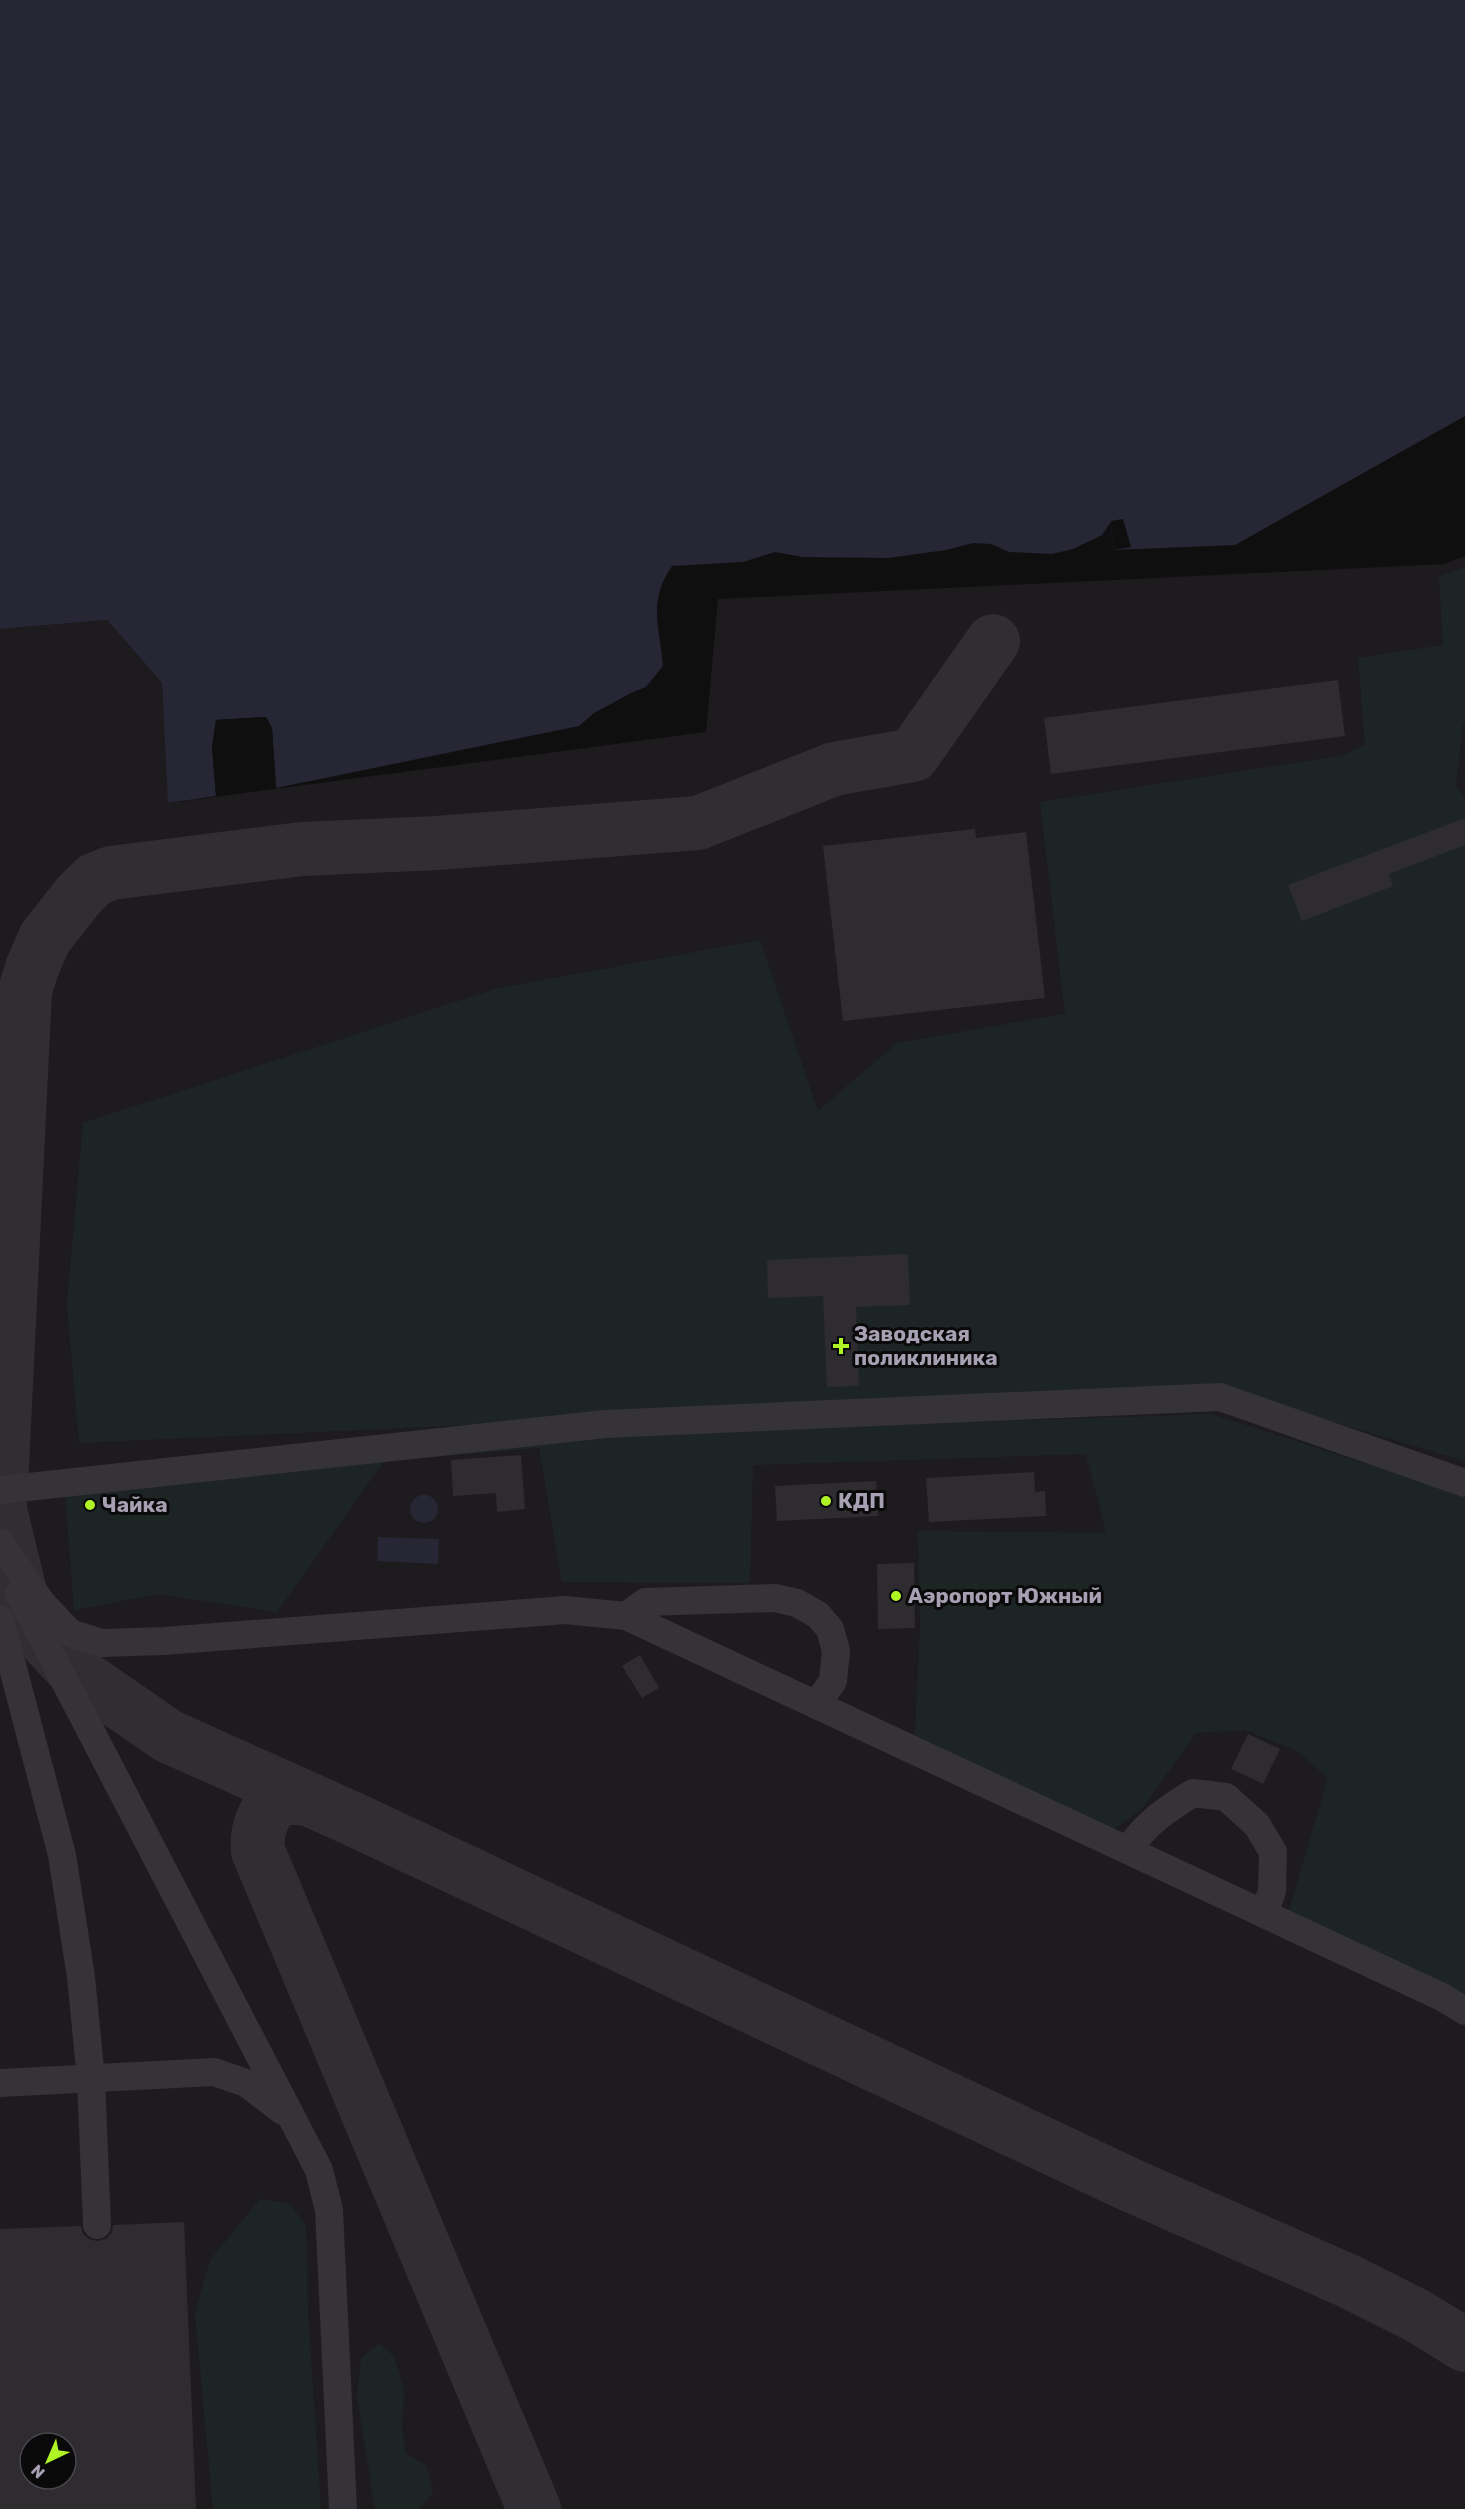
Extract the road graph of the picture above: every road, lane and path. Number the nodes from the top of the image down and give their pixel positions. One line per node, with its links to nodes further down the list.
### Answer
1 (1465, 1483): 2 (lane)
2 (0, 1490)
3 (0, 1542): 5 (lane)
4 (0, 1557): 13 (lane)
5 (626, 1616): 7 (lane); 7 (lane)
6 (0, 1619): 11 (lane)
7 (816, 1705): 8 (lane)
8 (1128, 1850): 9 (lane); 9 (lane)
9 (1264, 1914): 10 (lane)
10 (1465, 2011)
11 (91, 2079): 12 (lane); 13 (lane); 14 (lane)
12 (0, 2083)
13 (293, 2120): 15 (lane)
14 (97, 2225)
15 (343, 2509)

